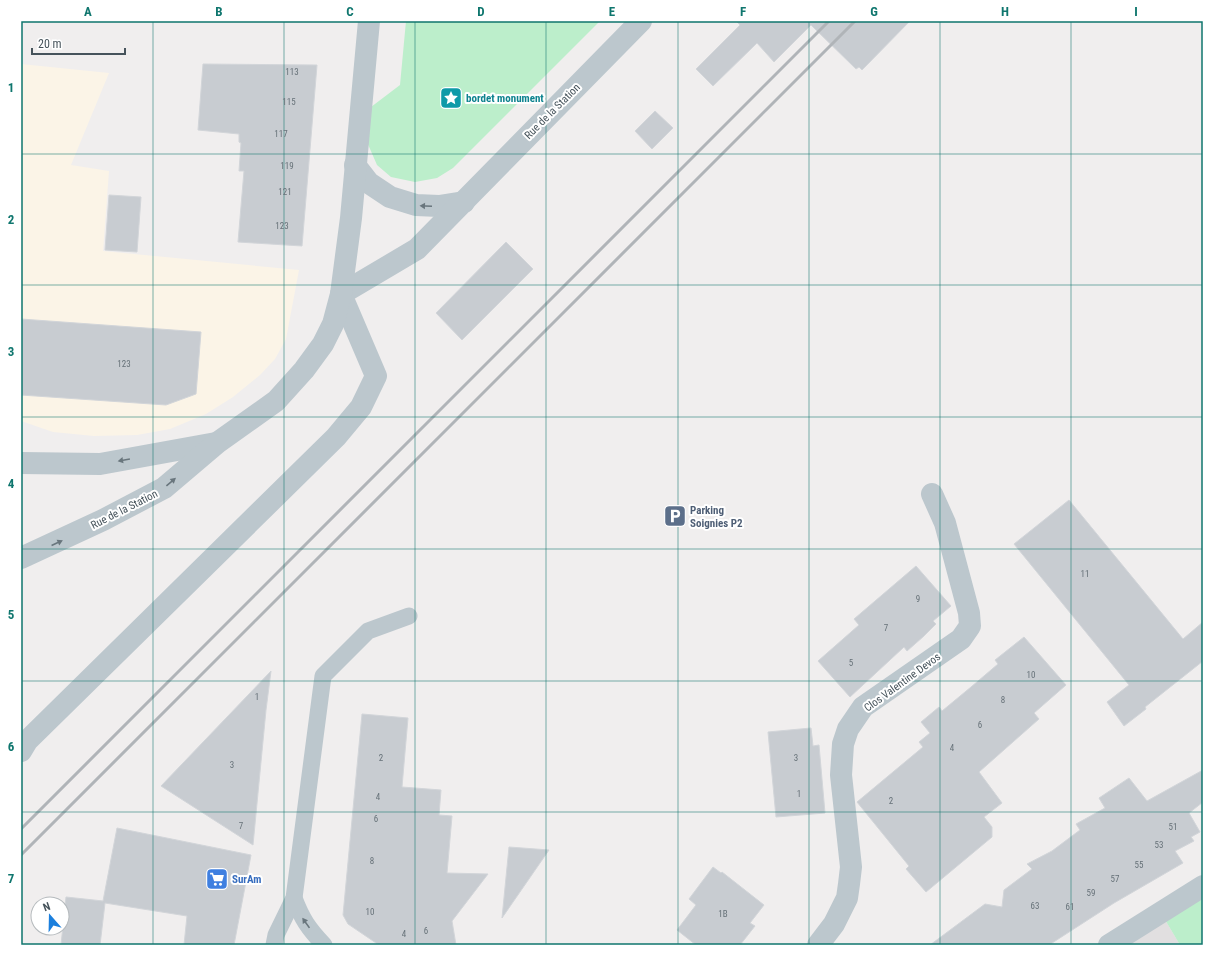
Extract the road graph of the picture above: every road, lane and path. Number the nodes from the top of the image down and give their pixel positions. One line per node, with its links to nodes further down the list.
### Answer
1 (369, 21): 3 (street, Rue de la Station)
2 (641, 21): 4 (street, Rue de la Station)
3 (355, 165): 4 (street, one-way to 3); 5 (street, Rue de la Station)
4 (464, 202): 5 (street, Rue de la Station)
5 (341, 294): 6 (street, Rue de la Station); 11 (street)
6 (217, 443): 7 (street, Rue de la Station, one-way to 7); 9 (street, Rue de la Station, one-way to 6)
7 (21, 463)
8 (932, 494): 16 (street, Clos Valentine Devos)
9 (21, 558)
10 (409, 616): 13 (lane)
11 (23, 744)
12 (1203, 886): 17 (street)
13 (294, 898): 14 (lane); 15 (lane, one-way to 13)
14 (274, 945)
15 (324, 945)
16 (818, 945)
17 (1109, 945)

